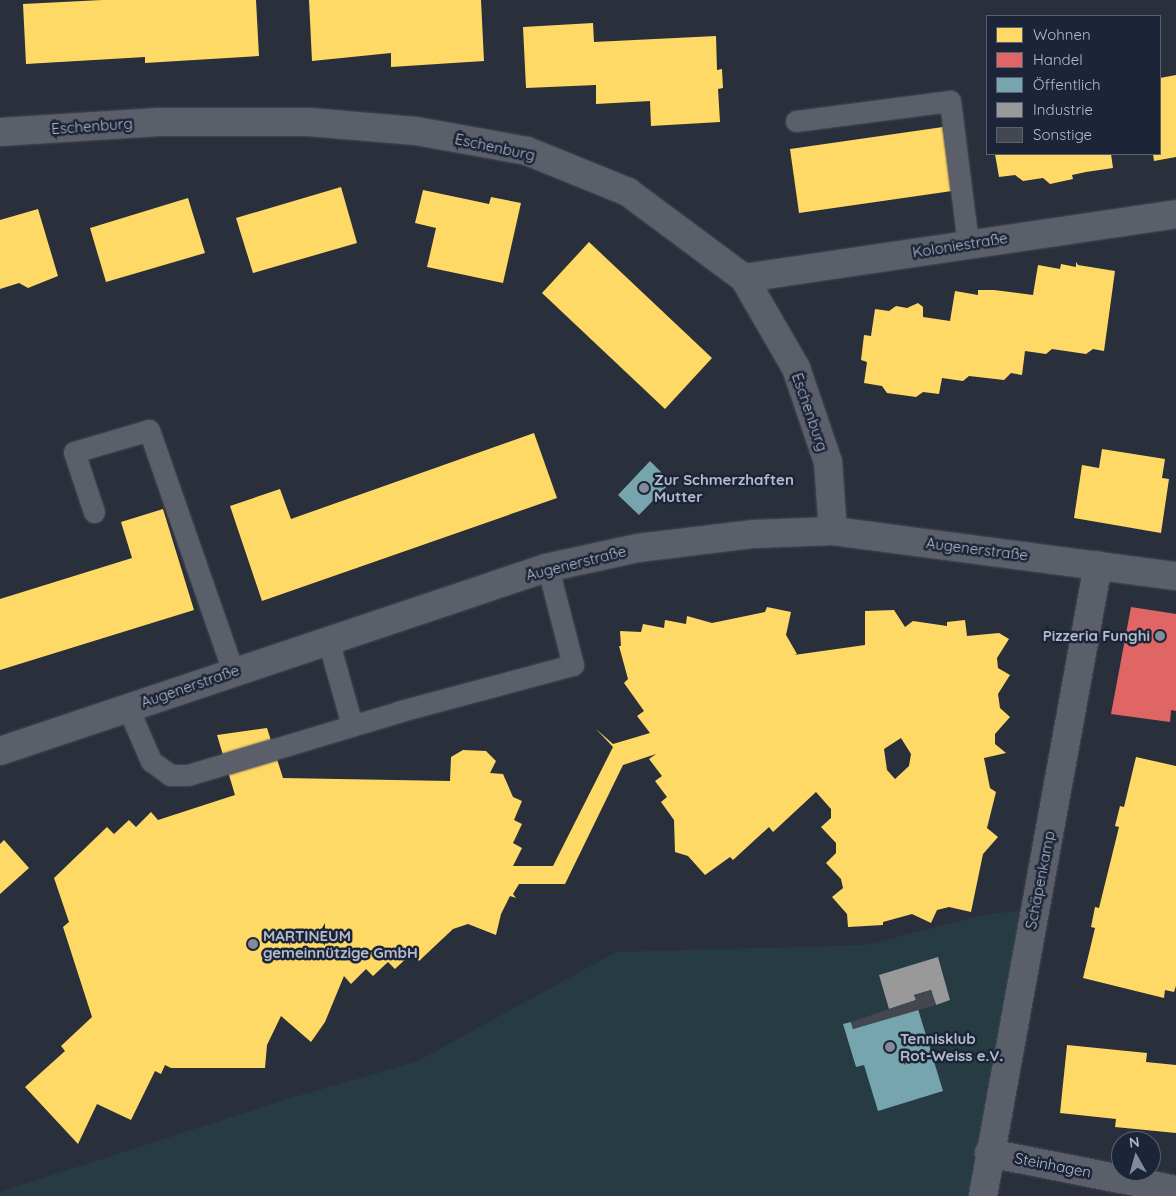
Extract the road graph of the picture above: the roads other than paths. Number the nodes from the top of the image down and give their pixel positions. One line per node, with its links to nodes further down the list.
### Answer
1 (796, 121): 4 (lane)
2 (0, 132): 5 (street, Eschenburg)
3 (1176, 214): 4 (street, Koloniestraße)
4 (968, 244): 5 (street, Koloniestraße)
5 (744, 278): 7 (street, Eschenburg)
6 (94, 512): 12 (lane)
7 (833, 531): 8 (street, Augenerstraße); 9 (street, Augenerstraße)
8 (1098, 565): 10 (street, Augenerstraße); 16 (street, Schäpenkamp)
9 (548, 568): 11 (street, Augenerstraße); 14 (lane)
10 (1176, 576)
11 (328, 640): 12 (street, Augenerstraße); 14 (lane)
12 (233, 671): 13 (street, Augenerstraße)
13 (128, 708): 14 (lane); 15 (street, Augenerstraße)
14 (352, 725)
15 (0, 751)
16 (989, 1153): 17 (street, Steinhagen); 18 (street, Schäpenkamp)
17 (1176, 1190)
18 (983, 1196)

